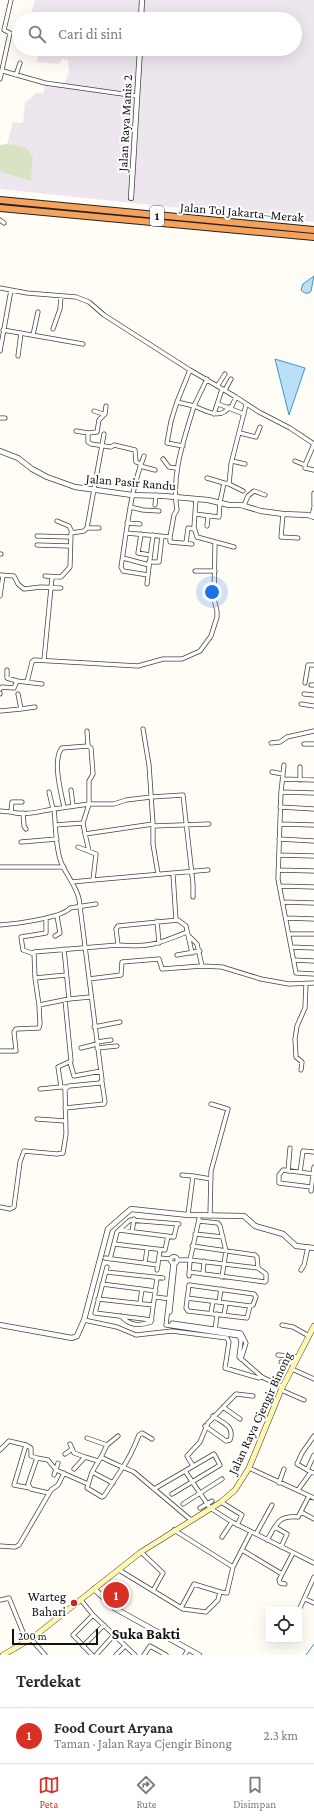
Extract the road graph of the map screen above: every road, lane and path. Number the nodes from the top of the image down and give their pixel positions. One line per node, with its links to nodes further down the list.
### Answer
1 (11, 0): 4 (street)
2 (142, 0): 3 (street)
3 (141, 12)
4 (2, 30): 8 (street)
5 (140, 56): 12 (street, Jalan Raya Manis 2)
6 (20, 62): 10 (street)
7 (0, 63): 8 (street)
8 (5, 64): 9 (street)
9 (3, 71): 10 (street); 11 (street)
10 (16, 75): 12 (street)
11 (0, 79)
12 (138, 96): 13 (street, Jalan Raya Manis 2)
13 (131, 198)
14 (0, 200): 18 (highway, Jalan Tol Jakarta–Merak / 1)
15 (0, 208): 19 (highway, Jalan Tol Jakarta–Merak / 1)
16 (0, 220): 17 (street)
17 (4, 223)
18 (314, 230)
19 (314, 237)
20 (0, 288): 21 (street)
21 (11, 290): 22 (street); 25 (street)
22 (61, 296): 26 (street); 34 (street)
23 (38, 312): 29 (street)
24 (0, 317): 25 (street)
25 (5, 317): 27 (street)
26 (53, 329)
27 (3, 330): 28 (street); 30 (street)
28 (21, 333): 29 (street); 33 (street)
29 (33, 335): 31 (street)
30 (1, 340): 32 (street)
31 (83, 344)
32 (0, 351)
33 (18, 356)
34 (190, 370): 36 (street); 41 (street)
35 (225, 374): 38 (street)
36 (207, 379): 38 (street); 45 (street)
37 (231, 379): 39 (street)
38 (218, 385): 39 (street)
39 (224, 389): 40 (street); 42 (street)
40 (236, 396): 43 (street); 46 (street)
41 (178, 402): 45 (street); 60 (street)
42 (218, 404): 46 (street); 49 (street)
43 (246, 405): 50 (street); 58 (street)
44 (106, 406): 48 (street)
45 (194, 406): 49 (street); 60 (street)
46 (230, 408): 49 (street); 50 (street)
47 (94, 411): 48 (street)
48 (103, 414): 55 (street)
49 (214, 414)
50 (244, 414): 56 (street)
51 (0, 418): 52 (street)
52 (5, 418)
53 (260, 427): 56 (street)
54 (76, 431): 55 (street)
55 (88, 432): 59 (street)
56 (240, 433): 64 (street)
57 (104, 434): 59 (street)
58 (314, 444): 68 (street)
59 (101, 446): 67 (street); 74 (street)
60 (183, 446): 69 (street)
61 (0, 451): 74 (street, Jalan Pasir Randu)
62 (144, 456): 67 (street)
63 (163, 458): 69 (street)
64 (232, 461): 66 (street); 73 (street)
65 (295, 461): 68 (street)
66 (245, 464)
67 (140, 465): 70 (street); 77 (street)
68 (305, 465): 71 (street)
69 (176, 468): 80 (street)
70 (155, 470)
71 (314, 470)
72 (207, 478): 73 (street)
73 (226, 483): 75 (street); 82 (street)
74 (94, 490): 77 (street, Jalan Pasir Randu); 96 (street)
75 (243, 491)
76 (314, 493): 85 (street)
77 (132, 495): 78 (street, Jalan Pasir Randu); 86 (street)
78 (156, 495): 80 (street, Jalan Pasir Randu); 83 (street)
79 (265, 495): 84 (street)
80 (175, 496): 81 (street, Jalan Pasir Randu); 106 (street)
81 (196, 499): 82 (street, Jalan Pasir Randu); 88 (street)
82 (220, 502): 84 (street, Jalan Pasir Randu); 90 (street)
83 (155, 505)
84 (244, 506): 89 (street, Jalan Pasir Randu)
85 (314, 506): 91 (street)
86 (130, 507): 87 (street); 93 (street)
87 (159, 511)
88 (195, 514): 90 (street); 98 (street)
89 (283, 514): 91 (street, Jalan Pasir Randu); 107 (street)
90 (208, 516): 95 (street)
91 (313, 516)
92 (57, 521): 99 (street)
93 (127, 523): 94 (street); 100 (street)
94 (140, 524)
95 (207, 526)
96 (87, 528): 97 (street); 99 (street)
97 (98, 528)
98 (194, 529): 108 (street); 109 (street)
99 (72, 532): 105 (street)
100 (126, 533): 101 (street); 115 (street)
101 (141, 534): 102 (street); 114 (street)
102 (153, 535): 104 (street); 114 (street)
103 (37, 536): 105 (street)
104 (162, 536): 106 (street); 116 (street)
105 (70, 537): 112 (street)
106 (170, 537): 109 (street)
107 (298, 538)
108 (215, 542): 113 (street); 118 (street)
109 (186, 543): 110 (street)
110 (192, 544)
111 (37, 545): 112 (street)
112 (70, 546): 122 (street)
113 (234, 547)
114 (150, 555): 116 (street)
115 (123, 558): 116 (street); 120 (street)
116 (149, 564): 120 (street)
117 (195, 571): 118 (street)
118 (215, 571): 127 (street)
119 (1, 575): 124 (street); 126 (street)
120 (148, 575): 123 (street)
121 (45, 576): 122 (street)
122 (52, 577): 124 (street)
123 (147, 584)
124 (51, 587): 125 (street); 127 (street)
125 (61, 588)
126 (0, 596)
127 (44, 660): 131 (street)
128 (314, 665): 132 (street)
129 (7, 670): 130 (street)
130 (17, 681): 131 (street); 134 (street)
131 (27, 682): 133 (street)
132 (304, 683)
133 (42, 684)
134 (0, 689)
135 (18, 694): 141 (street)
136 (304, 694): 137 (street)
137 (314, 695)
138 (301, 704): 139 (street)
139 (314, 706)
140 (35, 707): 141 (street)
141 (21, 709): 142 (street)
142 (0, 711)
143 (143, 729): 161 (street)
144 (314, 731): 146 (street)
145 (87, 732): 149 (street)
146 (271, 743)
147 (304, 744): 148 (street)
148 (314, 744)
149 (88, 746): 163 (street); 165 (street)
150 (284, 765): 153 (street)
151 (300, 767): 155 (street)
152 (272, 772): 153 (street)
153 (283, 774): 154 (street)
154 (283, 779): 155 (street); 159 (street)
155 (300, 780): 156 (street)
156 (314, 780)
157 (71, 790): 164 (street)
158 (49, 792): 167 (street)
159 (281, 792): 160 (street); 166 (street)
160 (314, 794)
161 (151, 797): 163 (street); 173 (street); 177 (street)
162 (22, 802): 170 (street)
163 (89, 804): 164 (street); 172 (street)
164 (73, 806): 165 (street)
165 (64, 807): 167 (street)
166 (280, 807): 168 (street); 175 (street)
167 (54, 809): 171 (street); 176 (street)
168 (314, 809)
169 (0, 811): 170 (street)
170 (11, 812): 171 (street)
171 (24, 813): 179 (street)
172 (83, 823): 176 (street); 180 (street)
173 (185, 824): 174 (street); 177 (street); 191 (street)
174 (209, 824)
175 (280, 824): 178 (street); 182 (street)
176 (56, 825): 181 (street)
177 (153, 825): 180 (street); 195 (street)
178 (314, 825)
179 (26, 829)
180 (85, 834): 186 (street)
181 (57, 839): 184 (street); 190 (street)
182 (279, 839): 183 (street); 187 (street)
183 (314, 841)
184 (21, 842)
185 (78, 847): 186 (street)
186 (89, 851): 197 (street)
187 (279, 855): 188 (street); 193 (street)
188 (314, 856)
189 (0, 867): 190 (street)
190 (64, 867): 198 (street)
191 (192, 870): 192 (street); 196 (street); 201 (street)
192 (208, 870)
193 (278, 870): 194 (street); 199 (street)
194 (314, 871)
195 (158, 874): 196 (street); 197 (street)
196 (173, 874): 210 (street)
197 (93, 880): 198 (street)
198 (72, 882): 205 (street)
199 (280, 886): 200 (street); 202 (street)
200 (314, 888)
201 (192, 897)
202 (283, 902): 203 (street); 207 (street)
203 (314, 903)
204 (96, 904): 205 (street)
205 (79, 905): 206 (street); 220 (street)
206 (57, 916): 208 (street); 216 (street)
207 (286, 918): 209 (street); 214 (street)
208 (46, 919): 212 (street); 225 (street)
209 (314, 919)
210 (176, 920): 211 (street); 213 (street)
211 (157, 922): 217 (street); 218 (street)
212 (0, 925)
213 (188, 933): 217 (street); 223 (street); 224 (street)
214 (289, 934): 215 (street); 219 (street)
215 (314, 934)
216 (55, 936)
217 (159, 943): 218 (street)
218 (118, 945): 220 (street)
219 (291, 947): 221 (street); 227 (street)
220 (86, 948): 222 (street); 233 (street)
221 (314, 948)
222 (64, 949): 225 (street); 231 (street)
223 (200, 952): 224 (street); 229 (street)
224 (192, 953): 226 (street)
225 (34, 954): 232 (street)
226 (176, 954)
227 (294, 960): 228 (street); 230 (street)
228 (314, 961)
229 (202, 966): 233 (street); 235 (street)
230 (314, 974)
231 (66, 975): 232 (street); 237 (street)
232 (35, 978): 238 (street)
233 (89, 980): 236 (street)
234 (314, 983): 235 (street)
235 (306, 984): 247 (street)
236 (90, 997): 237 (street); 240 (street)
237 (67, 999): 238 (street); 246 (street)
238 (39, 1005): 245 (street)
239 (120, 1022): 240 (street)
240 (94, 1027): 242 (street)
241 (111, 1040): 242 (street)
242 (97, 1045): 243 (street); 244 (street); 248 (street)
243 (117, 1046)
244 (82, 1048)
245 (0, 1051)
246 (70, 1062): 248 (street); 250 (street)
247 (301, 1070)
248 (102, 1071): 249 (street)
249 (102, 1082): 250 (street); 253 (street)
250 (64, 1087): 251 (street); 253 (street)
251 (40, 1089)
252 (211, 1104): 264 (street)
253 (65, 1108): 255 (street)
254 (37, 1119): 255 (street)
255 (65, 1121): 265 (street)
256 (290, 1148): 259 (street)
257 (314, 1152): 260 (street)
258 (314, 1167): 261 (street)
259 (288, 1171): 260 (street); 261 (street)
260 (300, 1172): 261 (street)
261 (314, 1174)
262 (182, 1175): 263 (street)
263 (193, 1176): 264 (street); 266 (street)
264 (211, 1179): 267 (street)
265 (0, 1207)
266 (188, 1215): 267 (street); 317 (street)
267 (210, 1216): 276 (street)
268 (134, 1219): 269 (street); 270 (street); 272 (street)
269 (119, 1230): 270 (street); 274 (street)
270 (132, 1232): 272 (street)
271 (195, 1234): 273 (street); 273 (street); 275 (street)
272 (168, 1236): 279 (street)
273 (223, 1238): 280 (street)
274 (114, 1244): 278 (street); 283 (street)
275 (192, 1246): 280 (street); 284 (street)
276 (308, 1247): 277 (street); 293 (street)
277 (314, 1248)
278 (147, 1249): 279 (street); 287 (street)
279 (160, 1250): 282 (street)
280 (226, 1251): 289 (street); 291 (street)
281 (105, 1258): 283 (street)
282 (159, 1258): 285 (street); 288 (street)
283 (110, 1259): 287 (street)
284 (190, 1260): 285 (street); 286 (street); 295 (street)
285 (174, 1261): 306 (street)
286 (204, 1261): 289 (street); 295 (street)
287 (145, 1263): 288 (street)
288 (158, 1264): 292 (street)
289 (224, 1264): 291 (street); 296 (street)
290 (107, 1267): 294 (street)
291 (258, 1268): 296 (street)
292 (157, 1270)
293 (301, 1270)
294 (106, 1272): 297 (street); 299 (street)
295 (203, 1274): 296 (street)
296 (222, 1277)
297 (157, 1278): 298 (street); 302 (street)
298 (163, 1278)
299 (102, 1284): 300 (street); 305 (street)
300 (142, 1289): 302 (street); 309 (street)
301 (221, 1289): 304 (street); 308 (street); 312 (street)
302 (156, 1291): 303 (street)
303 (155, 1297): 306 (street); 311 (street)
304 (187, 1298): 307 (street); 313 (street)
305 (98, 1299): 309 (street); 316 (street)
306 (171, 1299): 322 (street)
307 (213, 1301): 308 (street); 313 (street)
308 (219, 1302): 310 (street)
309 (140, 1303): 311 (street)
310 (226, 1303): 312 (street); 315 (street)
311 (154, 1305): 318 (street)
312 (250, 1306): 315 (street)
313 (211, 1313): 314 (street)
314 (217, 1314): 315 (street); 322 (street)
315 (224, 1315)
316 (121, 1316): 318 (street); 318 (street)
317 (84, 1320): 319 (street); 328 (street)
318 (152, 1320)
319 (0, 1325)
320 (282, 1325): 323 (street)
321 (314, 1326): 323 (main road, Jalan Raya Cjengir Binong)
322 (214, 1331): 328 (street)
323 (309, 1336): 325 (main road, Jalan Raya Cjengir Binong)
324 (278, 1355): 325 (street)
325 (298, 1357): 327 (main road, Jalan Raya Cjengir Binong)
326 (281, 1362): 327 (street)
327 (294, 1367): 329 (street); 330 (main road, Jalan Raya Cjengir Binong)
328 (262, 1377): 330 (street)
329 (314, 1379)
330 (282, 1388): 332 (street); 356 (main road, Jalan Raya Cjengir Binong)
331 (253, 1396): 333 (street)
332 (304, 1400)
333 (223, 1406): 334 (street); 335 (street)
334 (213, 1416): 336 (street); 336 (street)
335 (240, 1419)
336 (206, 1426): 353 (street)
337 (118, 1436): 343 (street)
338 (314, 1436): 359 (street)
339 (87, 1438): 343 (street)
340 (152, 1439): 354 (street)
341 (70, 1444): 344 (street)
342 (26, 1445): 345 (street); 350 (street); 370 (street)
343 (107, 1445): 349 (street)
344 (72, 1449): 346 (street); 348 (street)
345 (0, 1450)
346 (65, 1454)
347 (314, 1455): 359 (street)
348 (85, 1457): 351 (street); 355 (street)
349 (101, 1457): 351 (street); 354 (street)
350 (37, 1458): 358 (street); 370 (street)
351 (98, 1461): 361 (street)
352 (58, 1463): 358 (street)
353 (193, 1466): 360 (street); 366 (street)
354 (123, 1467): 367 (street); 371 (street)
355 (74, 1468)
356 (249, 1468): 368 (street); 381 (main road, Jalan Raya Cjengir Binong)
357 (284, 1469): 368 (street)
358 (56, 1470): 362 (street); 364 (street)
359 (307, 1470): 363 (street)
360 (185, 1471): 366 (street); 371 (street)
361 (92, 1472): 367 (street); 369 (street)
362 (64, 1473): 369 (street); 373 (street)
363 (313, 1473): 372 (street)
364 (54, 1475)
365 (222, 1479): 375 (street)
366 (191, 1482): 374 (street); 375 (street)
367 (113, 1483): 377 (street)
368 (279, 1483): 372 (street)
369 (88, 1484): 377 (street)
370 (30, 1488): 373 (street)
371 (154, 1489): 388 (street)
372 (298, 1490): 376 (street)
373 (49, 1493): 397 (street)
374 (172, 1494)
375 (199, 1494): 382 (street); 384 (street)
376 (309, 1496): 378 (street); 386 (street)
377 (102, 1497): 379 (street)
378 (314, 1498)
379 (99, 1501)
380 (212, 1501): 384 (street)
381 (221, 1502): 384 (main road, Jalan Raya Cjengir Binong); 390 (street)
382 (183, 1504)
383 (272, 1505): 394 (street)
384 (208, 1506): 385 (street); 388 (main road, Jalan Raya Cjengir Binong); 389 (street)
385 (200, 1508)
386 (301, 1512): 387 (street); 391 (street)
387 (314, 1519)
388 (191, 1520): 392 (main road, Jalan Raya Cjengir Binong)
389 (232, 1522): 390 (street); 395 (street)
390 (237, 1524): 393 (street)
391 (275, 1528): 396 (street); 398 (street)
392 (174, 1530): 400 (main road, Jalan Raya Cjengir Binong); 403 (street)
393 (251, 1532): 394 (street); 399 (street)
394 (256, 1534): 396 (street)
395 (222, 1537)
396 (267, 1540): 398 (street)
397 (0, 1546)
398 (281, 1547): 401 (street)
399 (242, 1550): 403 (street); 405 (street)
400 (141, 1552): 404 (main road, Jalan Raya Cjengir Binong); 409 (street)
401 (293, 1553): 402 (street); 405 (street)
402 (314, 1563)
403 (233, 1567): 410 (street)
404 (119, 1570): 408 (main road, Jalan Raya Cjengir Binong); 416 (street)
405 (282, 1574): 407 (street)
406 (314, 1577): 411 (street)
407 (285, 1584)
408 (94, 1589): 413 (main road, Jalan Raya Cjengir Binong); 423 (street)
409 (154, 1589)
410 (220, 1592): 416 (street); 416 (street)
411 (305, 1599): 414 (street); 415 (street)
412 (0, 1600): 420 (street)
413 (81, 1600): 417 (street); 420 (main road, Jalan Raya Cjengir Binong)
414 (314, 1603)
415 (301, 1607)
416 (181, 1608)
417 (93, 1615): 418 (street); 421 (street)
418 (104, 1625): 419 (street); 421 (street)
419 (114, 1635): 422 (street); 428 (street)
420 (29, 1641): 425 (main road, Jalan Raya Cjengir Binong); 426 (street)
421 (83, 1646): 427 (street)
422 (125, 1646): 429 (street); 430 (street)
423 (188, 1649): 434 (street); 435 (street)
424 (159, 1651): 431 (street); 432 (street); 433 (street)
425 (3, 1655)
426 (45, 1655)
427 (92, 1655)
428 (96, 1655)
429 (116, 1655)
430 (135, 1655)
431 (144, 1655)
432 (157, 1655)
433 (166, 1655)
434 (185, 1655)
435 (199, 1655)

